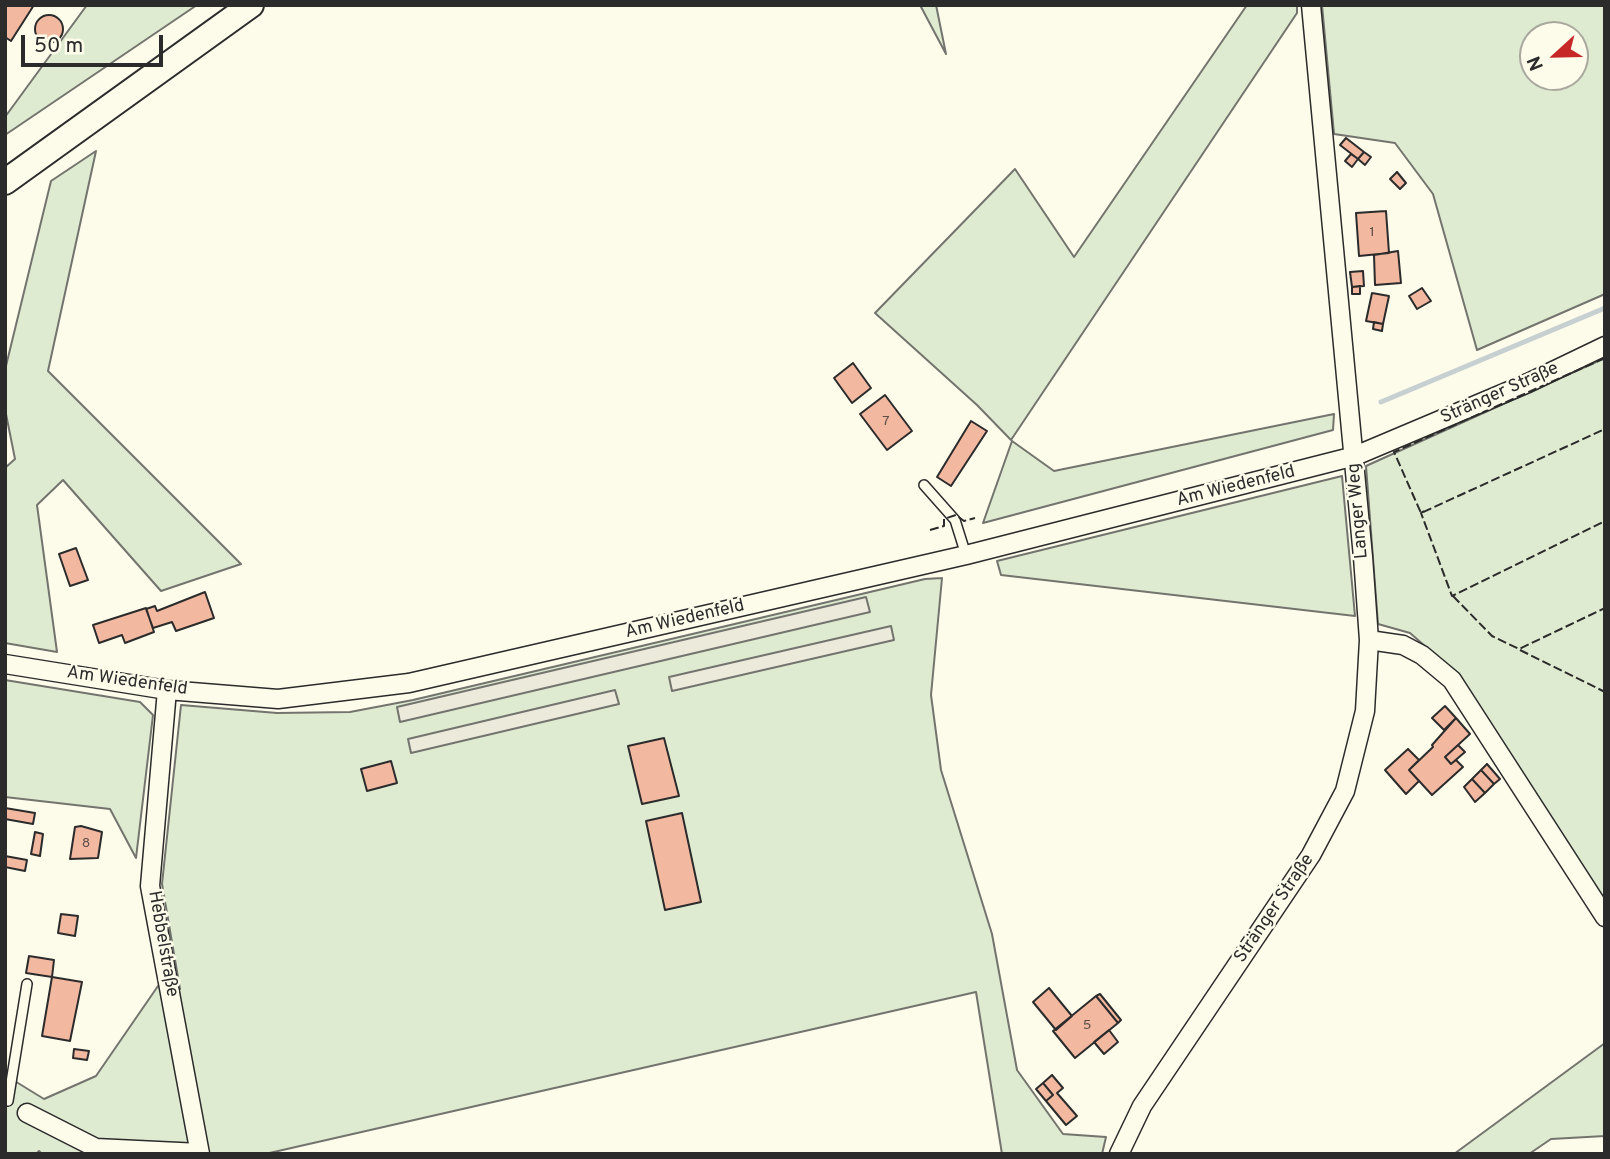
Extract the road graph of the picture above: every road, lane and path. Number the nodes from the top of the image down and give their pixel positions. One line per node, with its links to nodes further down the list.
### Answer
1 (1311, 5): 5 (street, Langer Weg)
2 (236, 12): 3 (main road)
3 (5, 183)
4 (1605, 346): 5 (street, Stränger Straße)
5 (1355, 456): 7 (street, Am Wiedenfeld); 8 (street, Langer Weg)
6 (924, 485): 7 (lane)
7 (966, 555): 10 (street, Am Wiedenfeld)
8 (1369, 640): 11 (street); 16 (street, Stränger Straße)
9 (5, 664): 10 (street, Am Wiedenfeld)
10 (168, 684): 15 (street, Hebbelstraße)
11 (1605, 918)
12 (27, 984): 13 (lane)
13 (7, 1100): 14 (lane)
14 (27, 1113): 15 (street)
15 (200, 1153)
16 (1119, 1154)

